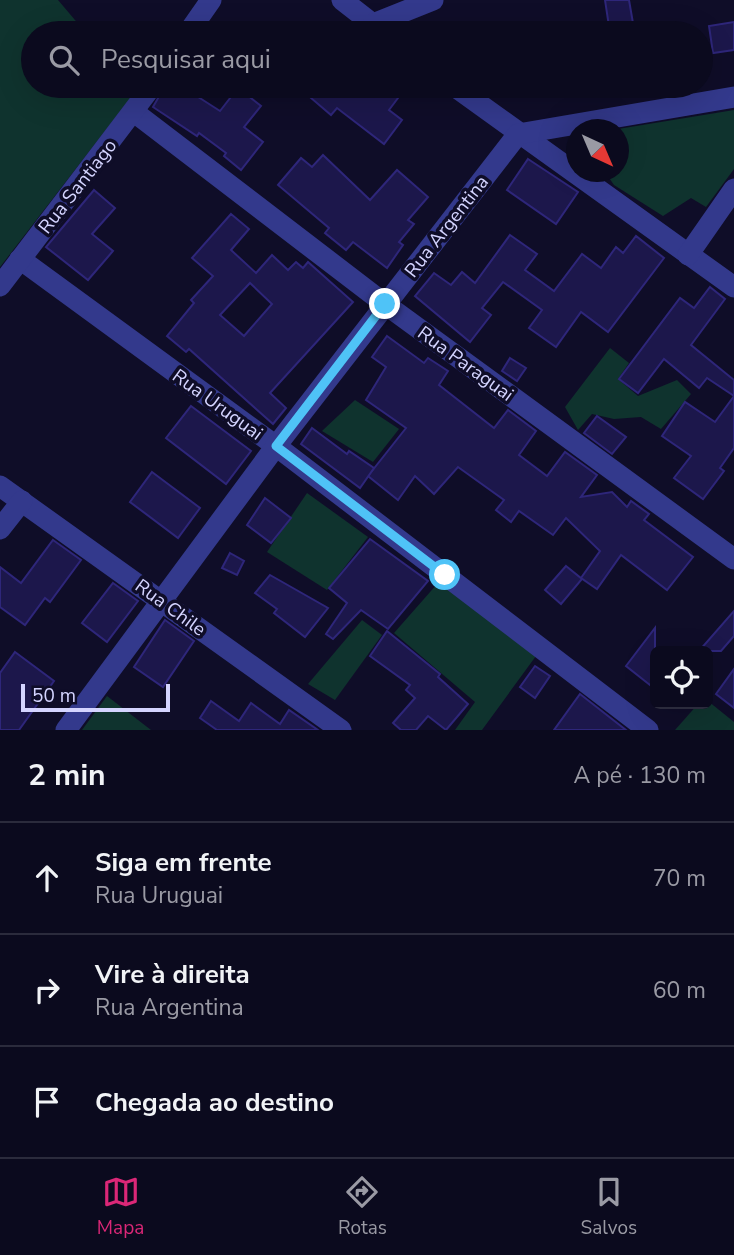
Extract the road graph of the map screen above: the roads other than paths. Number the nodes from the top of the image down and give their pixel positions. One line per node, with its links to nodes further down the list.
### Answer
1 (211, 0): 4 (street)
2 (342, 0): 5 (street)
3 (433, 0): 6 (street)
4 (196, 21)
5 (369, 21)
6 (394, 21)
7 (734, 97): 11 (street)
8 (144, 98): 10 (street, Rua Santiago)
9 (470, 98): 11 (street)
10 (134, 112): 14 (street, Rua Santiago); 17 (street, Rua Paraguai)
11 (518, 134): 13 (street); 17 (street, Rua Argentina)
12 (734, 189): 13 (street)
13 (688, 254): 16 (street)
14 (20, 259): 15 (street, Rua Santiago); 18 (street, Rua Uruguai)
15 (0, 286)
16 (734, 287)
17 (385, 304): 18 (street, Rua Argentina); 22 (street, Rua Paraguai)
18 (276, 446): 23 (street, Rua Argentina); 26 (street, Rua Uruguai)
19 (0, 486): 20 (street, Rua Chile)
20 (22, 501): 21 (street); 23 (street, Rua Chile)
21 (0, 529)
22 (734, 559)
23 (163, 601): 24 (street, Rua Chile); 25 (street, Rua Argentina)
24 (338, 729)
25 (66, 730)
26 (648, 730)

